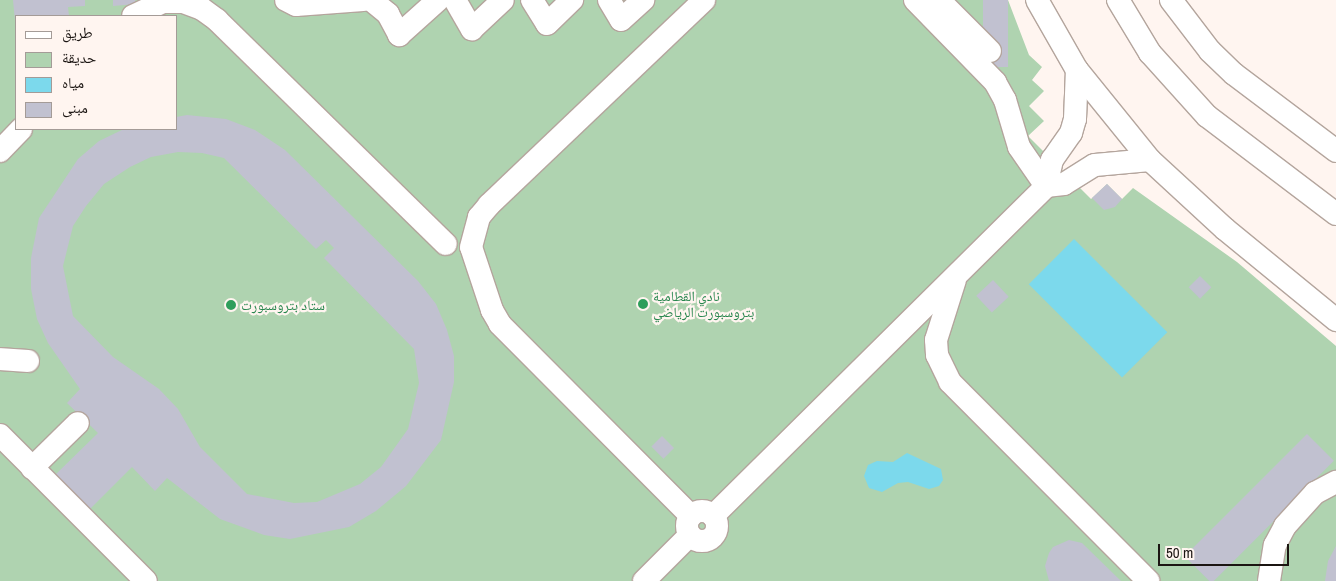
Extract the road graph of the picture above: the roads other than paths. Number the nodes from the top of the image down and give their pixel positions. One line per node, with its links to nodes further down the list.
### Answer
1 (286, 0): 2 (street)
2 (362, 0)
3 (371, 0): 4 (street)
4 (438, 0)
5 (455, 0): 6 (street)
6 (503, 0)
7 (532, 0): 8 (street)
8 (572, 0)
9 (609, 0): 10 (street)
10 (643, 0)
11 (704, 0): 35 (street)
12 (915, 0): 24 (street)
13 (939, 0): 18 (street)
14 (1038, 0): 19 (street)
15 (1118, 0): 25 (street)
16 (1171, 0): 22 (street)
17 (142, 14): 26 (street)
18 (990, 51)
19 (1077, 70): 23 (street); 24 (street)
20 (20, 130): 21 (street)
21 (0, 150)
22 (1336, 151)
23 (1150, 160): 24 (street); 28 (street)
24 (1046, 186): 27 (street)
25 (1336, 214)
26 (446, 244)
27 (957, 274): 35 (street); 38 (street)
28 (1336, 320)
29 (0, 359): 30 (street)
30 (28, 361)
31 (78, 423): 33 (street)
32 (0, 436): 33 (street)
33 (32, 468): 36 (street)
34 (1336, 482): 39 (street)
35 (698, 522): 37 (street)
36 (146, 581)
37 (644, 581)
38 (1148, 581)
39 (1269, 581)

